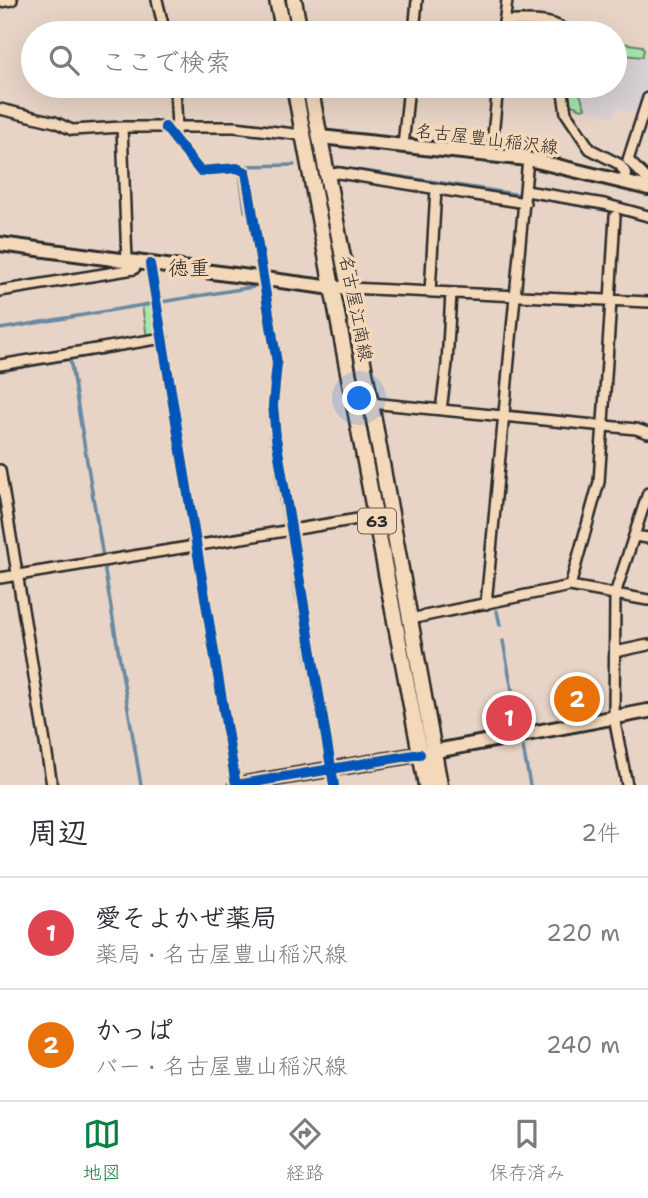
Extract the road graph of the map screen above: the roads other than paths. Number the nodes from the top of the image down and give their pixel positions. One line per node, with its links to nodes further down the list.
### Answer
1 (12, 0): 7 (street)
2 (157, 0): 8 (street)
3 (277, 0): 9 (main road)
4 (294, 0): 10 (main road)
5 (417, 0): 11 (street)
6 (507, 0): 12 (street)
7 (0, 2)
8 (162, 21)
9 (281, 21)
10 (298, 21)
11 (415, 21)
12 (505, 21)
13 (176, 98): 23 (street)
14 (296, 98): 24 (main road, 名古屋江南線 / 63)
15 (312, 98): 25 (main road, 名古屋江南線 / 63)
16 (407, 98): 26 (street)
17 (497, 98): 27 (street)
18 (564, 98): 31 (street)
19 (648, 98): 30 (street)
20 (0, 110): 21 (street)
21 (122, 127): 22 (street); 39 (street)
22 (165, 127): 23 (street); 40 (street)
23 (177, 129): 24 (street)
24 (303, 135): 41 (main road, 名古屋江南線 / 63)
25 (320, 137): 26 (main road, 名古屋豊山稲沢線); 29 (main road, 名古屋江南線 / 63)
26 (403, 146): 27 (main road, 名古屋豊山稲沢線)
27 (491, 155): 28 (main road, 名古屋豊山稲沢線)
28 (528, 159): 31 (main road, 名古屋豊山稲沢線); 34 (street)
29 (327, 175): 33 (street); 42 (main road, 名古屋江南線 / 63)
30 (648, 180)
31 (628, 182): 32 (main road, 名古屋豊山稲沢線)
32 (648, 188)
33 (436, 189): 35 (street); 44 (street)
34 (526, 191): 35 (street); 37 (street)
35 (525, 203): 46 (street)
36 (615, 216): 47 (street)
37 (648, 216)
38 (0, 244): 39 (main road)
39 (139, 262): 40 (main road); 43 (street); 49 (street)
40 (262, 279): 41 (main road); 59 (street)
41 (333, 288): 42 (main road); 58 (main road, 名古屋江南線 / 63)
42 (349, 288): 44 (street); 51 (main road, 名古屋江南線 / 63)
43 (0, 291)
44 (429, 292): 45 (street)
45 (451, 293): 46 (street); 52 (street)
46 (516, 296): 47 (street); 53 (street)
47 (610, 301): 48 (street); 54 (street)
48 (648, 302)
49 (163, 338): 50 (street); 62 (street)
50 (0, 365)
51 (371, 402): 52 (street); 69 (main road, 名古屋江南線 / 63)
52 (441, 410): 53 (street)
53 (504, 416): 54 (street); 68 (street)
54 (604, 426): 55 (street); 65 (street)
55 (648, 433)
56 (0, 470): 63 (street)
57 (648, 493): 60 (street)
58 (376, 516): 59 (street); 74 (main road, 名古屋江南線 / 63)
59 (291, 530): 62 (street); 75 (street)
60 (634, 536): 61 (street); 66 (street)
61 (648, 538)
62 (197, 545): 63 (street); 77 (street)
63 (17, 575): 64 (street); 76 (street)
64 (0, 578)
65 (570, 586): 66 (street); 68 (street)
66 (615, 594): 67 (street); 71 (street)
67 (648, 600)
68 (486, 604): 69 (street)
69 (410, 619): 74 (main road, 名古屋江南線 / 63)
70 (648, 645): 71 (street)
71 (615, 652): 73 (street)
72 (648, 711): 73 (main road)
73 (614, 717): 74 (main road); 81 (street)
74 (427, 753): 75 (main road); 79 (main road, 名古屋江南線 / 63); 80 (main road, 名古屋江南線 / 63)
75 (331, 769): 77 (main road); 78 (street)
76 (52, 785)
77 (236, 785)
78 (334, 785)
79 (426, 785)
80 (440, 785)
81 (627, 785)

